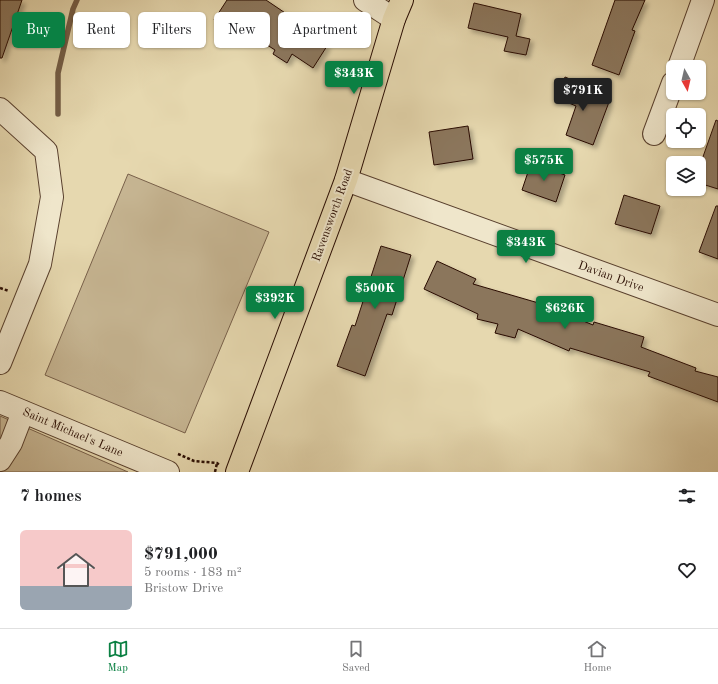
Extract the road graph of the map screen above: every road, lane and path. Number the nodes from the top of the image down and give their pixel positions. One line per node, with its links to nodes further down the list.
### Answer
1 (365, 0): 3 (street)
2 (704, 0): 4 (street)
3 (398, 10): 8 (main road, Ravensworth Road)
4 (682, 60)
5 (667, 100): 7 (street)
6 (0, 109): 10 (street)
7 (654, 134)
8 (346, 180): 9 (street, Davian Drive); 17 (main road, Ravensworth Road)
9 (718, 314)
10 (0, 363)
11 (0, 402): 12 (street, Saint Michael's Lane)
12 (23, 412): 13 (street); 15 (street, Saint Michael's Lane)
13 (0, 460)
14 (217, 463): 16 (path)
15 (168, 472)
16 (215, 472)
17 (237, 472)

